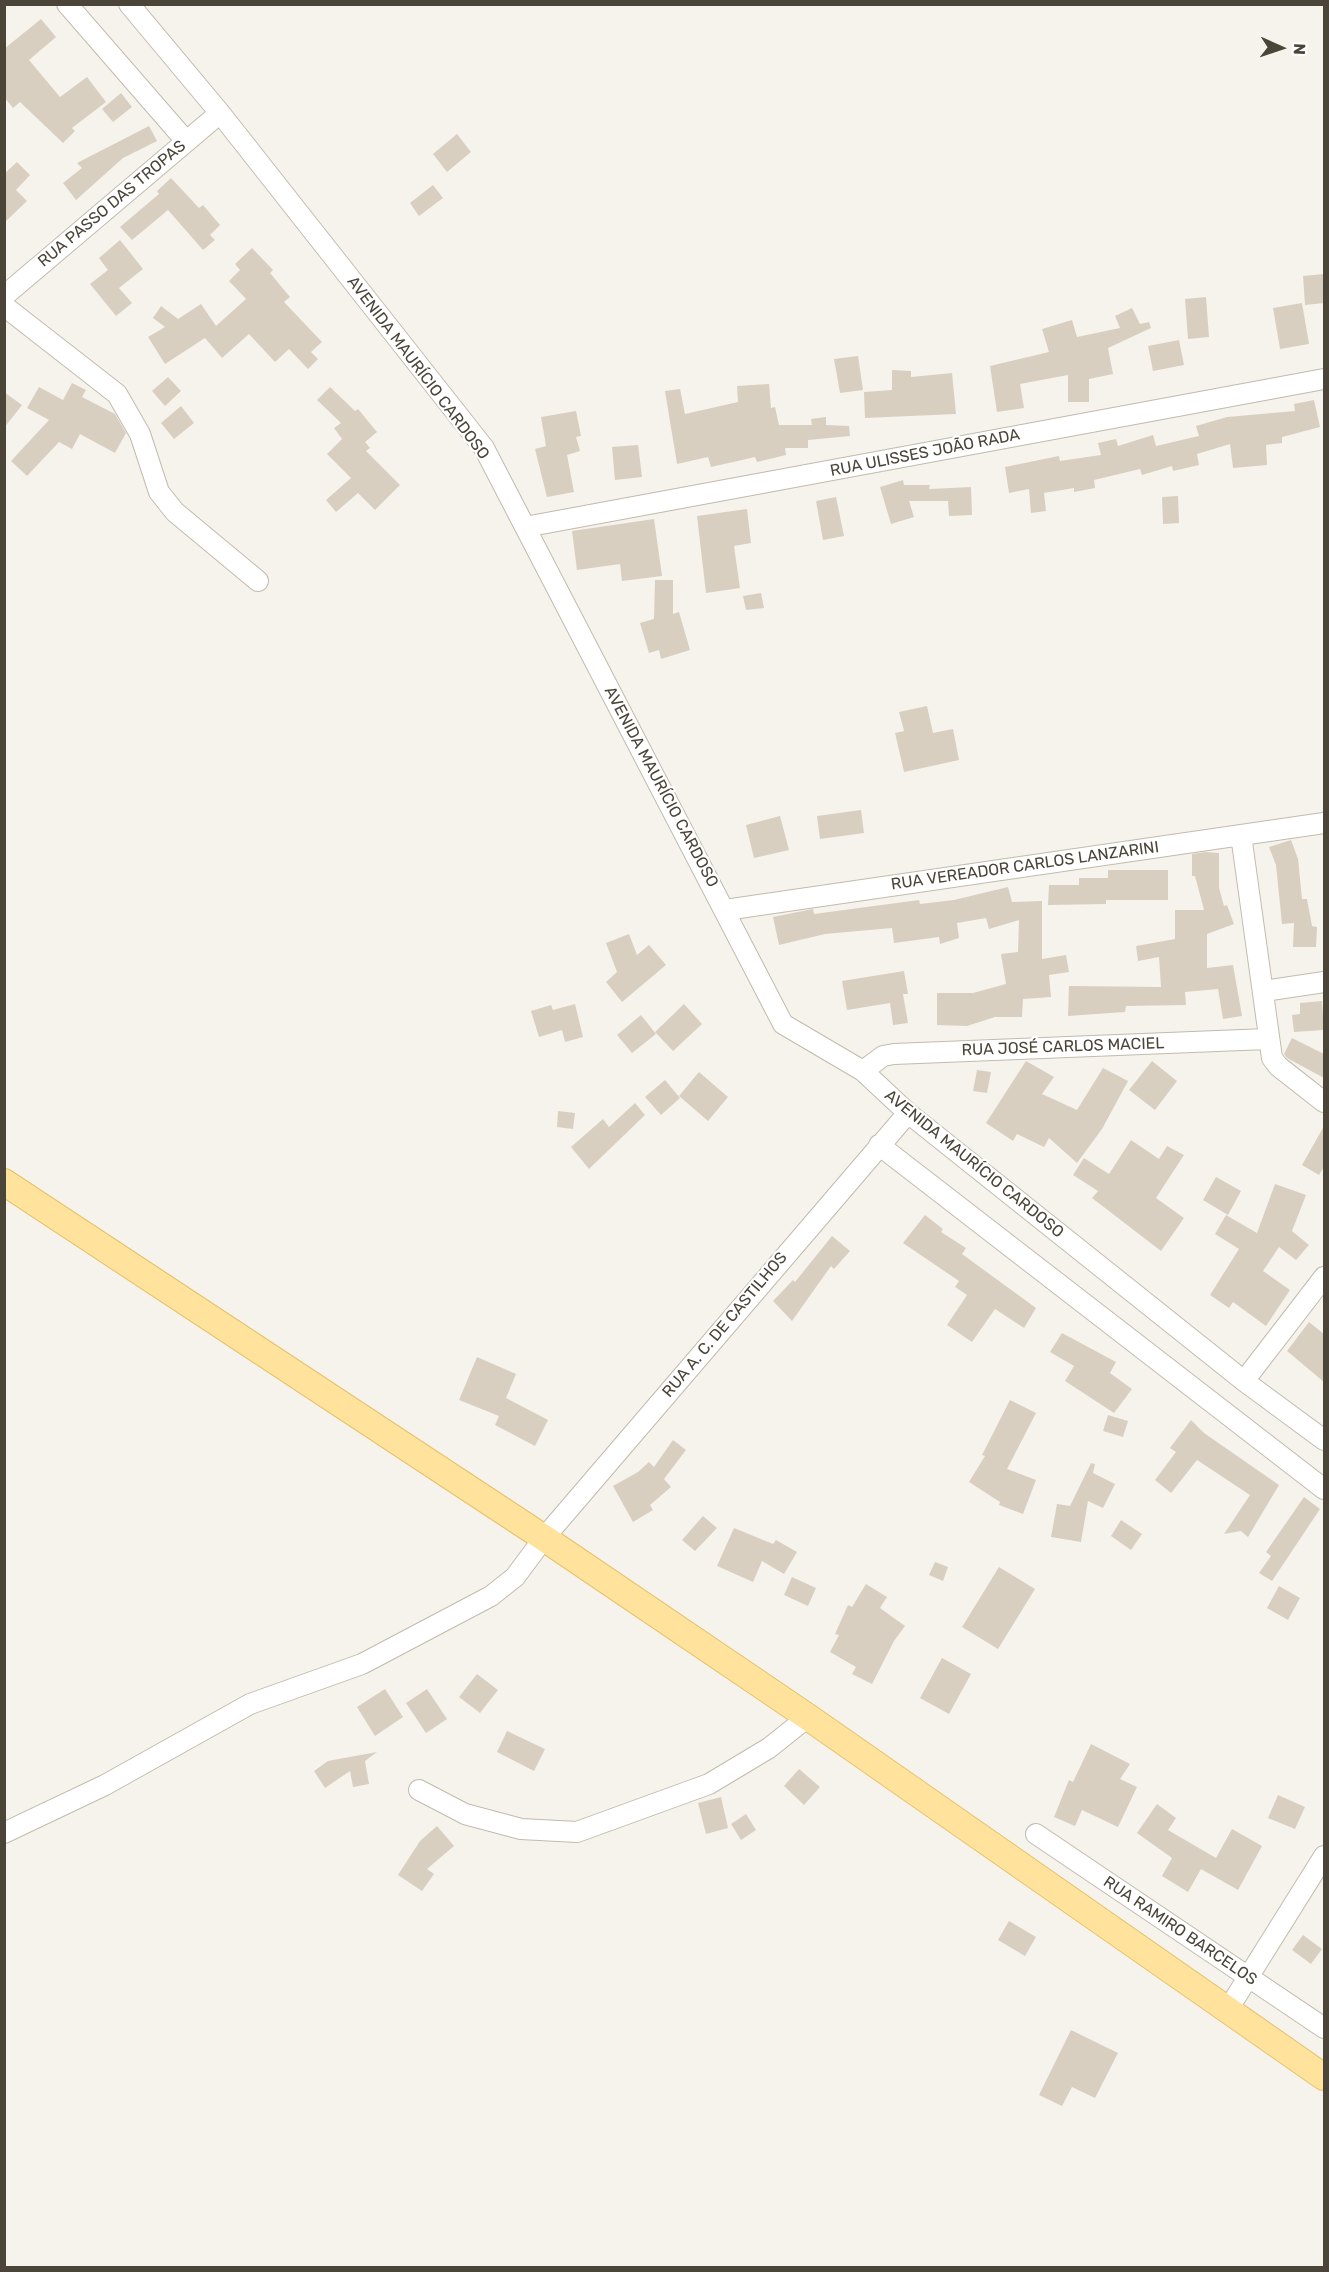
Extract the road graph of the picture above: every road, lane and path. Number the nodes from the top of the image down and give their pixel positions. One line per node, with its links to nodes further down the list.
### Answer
1 (67, 4): 4 (street)
2 (129, 4): 3 (street, AVENIDA MAURÍCIO CARDOSO)
3 (220, 113): 4 (street, RUA PASSO DAS TROPAS); 8 (street, AVENIDA MAURÍCIO CARDOSO)
4 (186, 141): 5 (street, RUA PASSO DAS TROPAS)
5 (4, 296)
6 (4, 306): 9 (street)
7 (1324, 379): 8 (street, RUA ULISSES JOÃO RADA)
8 (525, 527): 12 (street, AVENIDA MAURÍCIO CARDOSO)
9 (258, 581)
10 (1324, 823): 11 (street, RUA VEREADOR CARLOS LANZARINI)
11 (1241, 835): 12 (street, RUA VEREADOR CARLOS LANZARINI); 14 (street)
12 (725, 909): 16 (street, AVENIDA MAURÍCIO CARDOSO)
13 (1324, 982): 14 (street)
14 (1264, 991): 15 (street)
15 (1267, 1039): 16 (street, RUA JOSÉ CARLOS MACIEL); 17 (street)
16 (863, 1071): 18 (street, AVENIDA MAURÍCIO CARDOSO)
17 (1324, 1102)
18 (908, 1113): 19 (street, RUA A. C. DE CASTILHOS); 22 (street, AVENIDA MAURÍCIO CARDOSO)
19 (879, 1145): 24 (street); 25 (street, RUA A. C. DE CASTILHOS)
20 (4, 1182): 25 (main road)
21 (1324, 1277): 22 (street)
22 (1244, 1381): 23 (street, AVENIDA MAURÍCIO CARDOSO)
23 (1324, 1440)
24 (1324, 1489)
25 (544, 1538): 26 (main road); 28 (street, RUA A. C. DE CASTILHOS)
26 (808, 1717): 27 (street); 32 (main road)
27 (419, 1790)
28 (4, 1833)
29 (1036, 1834): 31 (street, RUA RAMIRO BARCELOS)
30 (1324, 1856): 31 (street)
31 (1248, 1977): 32 (street); 33 (street, RUA RAMIRO BARCELOS)
32 (1227, 2011): 34 (main road)
33 (1324, 2028)
34 (1324, 2077)

